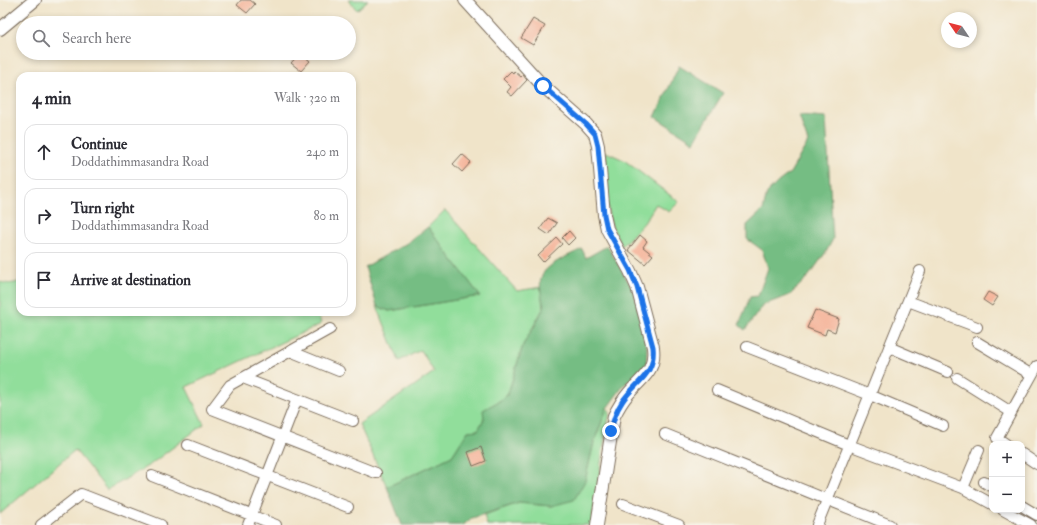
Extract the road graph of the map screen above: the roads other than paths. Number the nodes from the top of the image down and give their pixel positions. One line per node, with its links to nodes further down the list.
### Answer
1 (35, 0): 3 (street)
2 (465, 0): 44 (street)
3 (0, 29)
4 (920, 271): 5 (street)
5 (908, 301): 6 (street); 10 (street)
6 (977, 327)
7 (330, 329): 11 (street)
8 (977, 342): 13 (street)
9 (747, 347): 16 (street)
10 (889, 347): 16 (street); 18 (street)
11 (290, 351): 12 (street); 14 (street)
12 (339, 371)
13 (1034, 371): 18 (street)
14 (243, 378): 17 (street); 22 (street)
15 (717, 390): 25 (street)
16 (870, 394): 20 (street); 25 (street)
17 (297, 399): 19 (street); 22 (street)
18 (1011, 412): 23 (street)
19 (352, 421)
20 (943, 426)
21 (665, 434): 33 (street)
22 (283, 437): 29 (street); 30 (street)
23 (1002, 441)
24 (188, 445): 30 (street)
25 (849, 445): 32 (street); 33 (street)
26 (980, 450): 32 (street)
27 (1025, 456): 28 (street)
28 (1037, 464)
29 (376, 473)
30 (268, 475): 36 (street); 40 (street)
31 (152, 476): 40 (street)
32 (963, 488): 34 (street)
33 (827, 500): 46 (street); 47 (street)
34 (989, 502)
35 (623, 504): 45 (street)
36 (348, 507)
37 (1025, 508): 39 (street)
38 (1009, 513): 48 (street)
39 (1037, 515)
40 (250, 520): 43 (street)
41 (41, 525): 42 (street)
42 (161, 525)
43 (276, 525)
44 (597, 525)
45 (679, 525)
46 (817, 525)
47 (890, 525)
48 (1031, 525)

